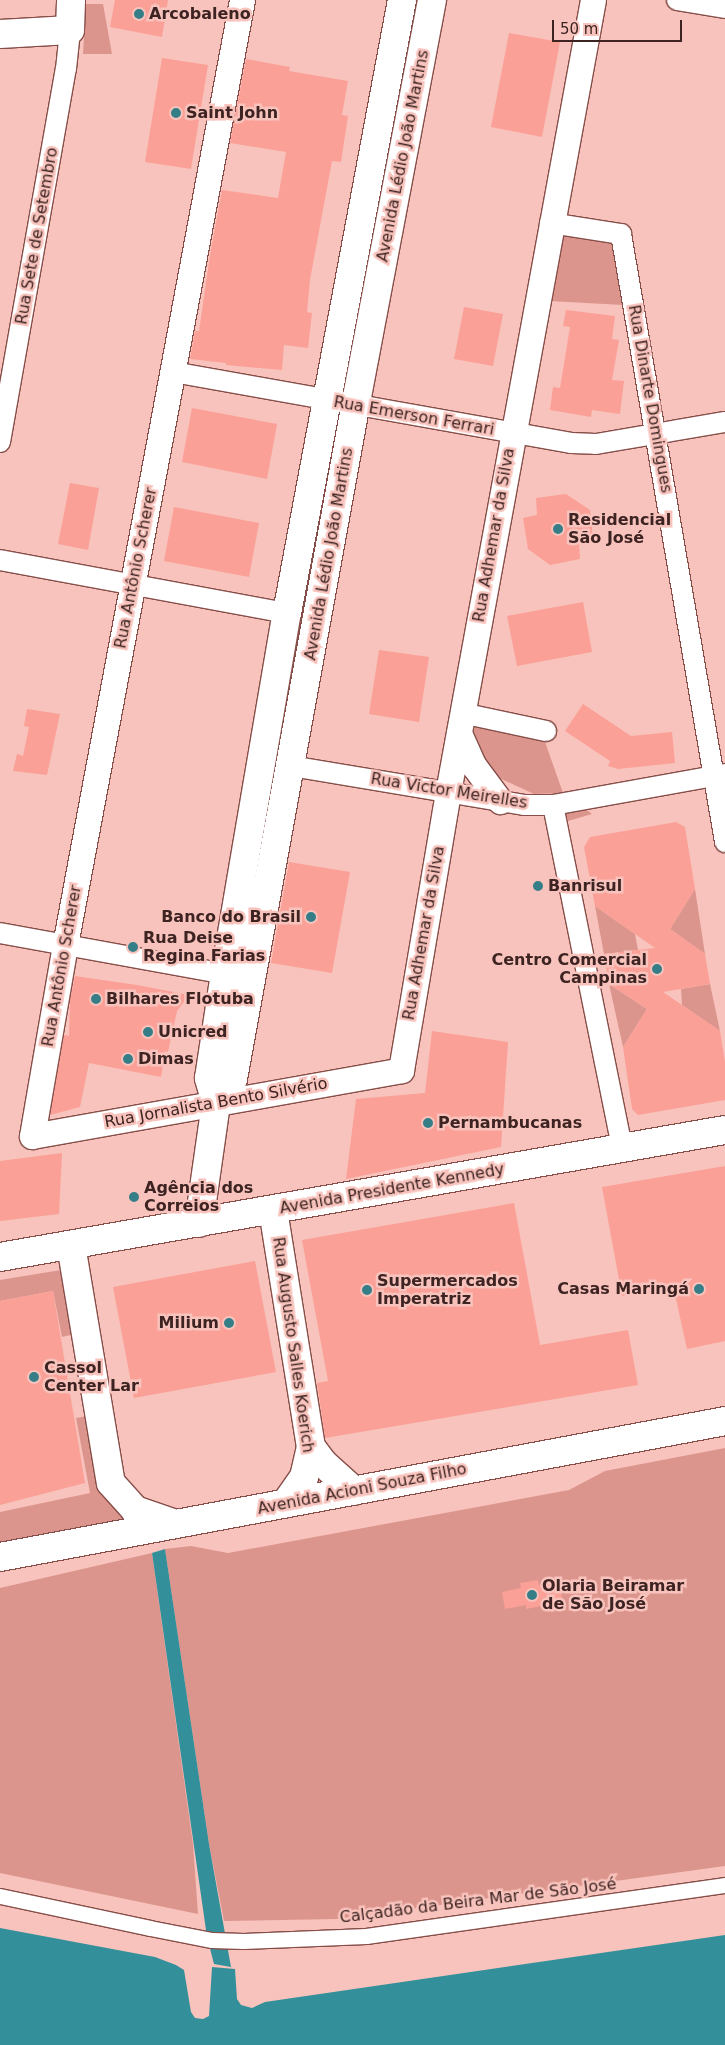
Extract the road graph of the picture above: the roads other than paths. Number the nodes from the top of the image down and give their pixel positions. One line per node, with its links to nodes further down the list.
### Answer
1 (71, 0): 8 (main road)
2 (242, 0): 11 (street, Rua Antônio Scherer)
3 (402, 0): 12 (main road, Avenida Lédio João Martins)
4 (432, 0): 13 (main road, Avenida Lédio João Martins)
5 (592, 0): 10 (street, Rua Adhemar da Silva)
6 (677, 0): 7 (street)
7 (725, 8)
8 (70, 30): 9 (main road); 17 (street, Rua Sete de Setembro)
9 (0, 34)
10 (550, 223): 15 (street, Rua Adhemar da Silva); 16 (street, Rua Dinarte Domingues)
11 (173, 372): 12 (street, Rua Emerson Ferrari); 19 (street, Rua Antônio Scherer)
12 (327, 400): 13 (street, Rua Emerson Ferrari); 20 (main road, Avenida Lédio João Martins)
13 (355, 406): 15 (street, Rua Emerson Ferrari); 23 (main road, Avenida Lédio João Martins)
14 (725, 422): 16 (street, Rua Emerson Ferrari)
15 (513, 434): 16 (street, Rua Emerson Ferrari); 21 (street, Rua Adhemar da Silva)
16 (656, 435): 24 (street, Rua Dinarte Domingues)
17 (0, 442)
18 (0, 560): 19 (street)
19 (133, 584): 20 (street); 30 (street, Rua Antônio Scherer)
20 (287, 613): 31 (main road, Avenida Lédio João Martins)
21 (461, 723): 22 (street); 25 (street, Rua Adhemar da Silva); 26 (street)
22 (546, 731)
23 (291, 766): 25 (street, Rua Victor Meirelles); 33 (main road, Avenida Lédio João Martins)
24 (720, 775): 27 (street, Rua Victor Meirelles); 28 (street, Rua Dinarte Domingues)
25 (448, 792): 26 (street, Rua Victor Meirelles); 32 (street, Rua Adhemar da Silva)
26 (500, 801): 27 (street, Rua Victor Meirelles)
27 (553, 804): 36 (street)
28 (725, 842)
29 (0, 933): 30 (street)
30 (65, 945): 31 (street); 35 (street, Rua Antônio Scherer)
31 (225, 974): 33 (main road, Avenida Lédio João Martins)
32 (400, 1070): 33 (street, Rua Jornalista Bento Silvério)
33 (216, 1103): 35 (street, Rua Jornalista Bento Silvério); 38 (main road, Avenida Lédio João Martins)
34 (725, 1130): 36 (main road, Avenida Presidente Kennedy)
35 (32, 1136)
36 (622, 1148): 37 (main road, Avenida Presidente Kennedy)
37 (273, 1210): 38 (main road, Avenida Presidente Kennedy); 42 (main road, Rua Augusto Salles Koerich)
38 (199, 1222): 39 (main road, Avenida Presidente Kennedy)
39 (71, 1245): 40 (main road, Avenida Presidente Kennedy); 45 (main road)
40 (0, 1257)
41 (725, 1420): 43 (main road, Avenida Acioni Souza Filho)
42 (311, 1447): 43 (main road); 44 (main road, Rua Augusto Salles Koerich)
43 (354, 1490): 44 (main road, Avenida Acioni Souza Filho)
44 (286, 1503): 45 (main road, Avenida Acioni Souza Filho)
45 (177, 1524): 46 (main road, Avenida Acioni Souza Filho)
46 (0, 1557)
47 (725, 1885): 48 (street, Calçadão da Beira Mar de São José)
48 (0, 1896)

